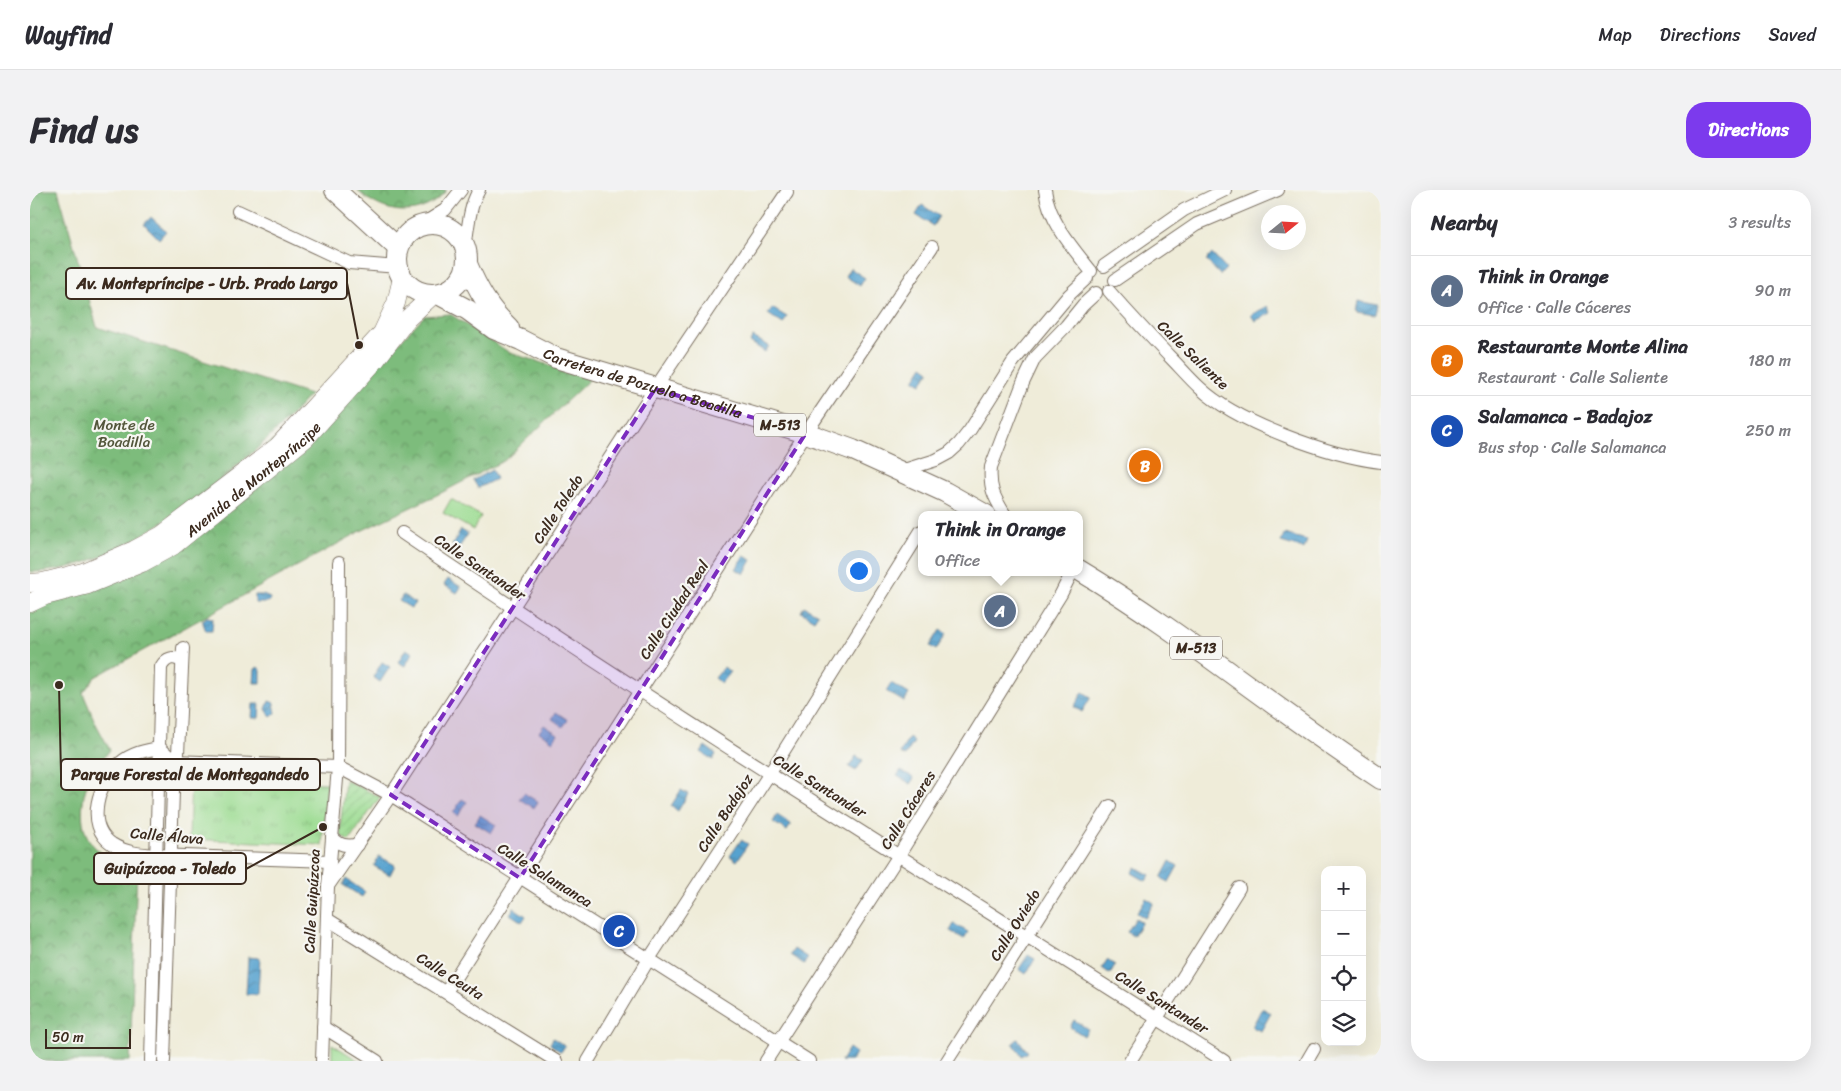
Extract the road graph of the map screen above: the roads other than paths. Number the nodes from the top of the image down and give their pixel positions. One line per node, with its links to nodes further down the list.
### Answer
1 (335, 190): 8 (main road, M-513)
2 (462, 190): 10 (street)
3 (479, 190): 12 (street)
4 (1046, 190): 15 (street)
5 (1225, 190): 14 (street)
6 (1278, 190): 16 (street)
7 (787, 192): 19 (street, Calle Toledo)
8 (354, 207): 10 (main road, M-513); 13 (main road, M-513)
9 (238, 211): 13 (street)
10 (418, 227): 12 (main road, M-513); 13 (main road)
11 (932, 247): 20 (street, Calle Ciudad Real)
12 (466, 256): 17 (main road); 18 (main road, Carretera de Pozuelo a Boadilla / M-513)
13 (399, 265): 17 (main road, M-513); 30 (street, Avenida de Montepríncipe)
14 (1104, 266): 15 (street); 16 (street)
15 (1089, 274): 16 (street); 22 (street)
16 (1107, 288): 21 (street, Calle Saliente); 24 (street)
17 (436, 294): 18 (main road, Carretera de Pozuelo a Boadilla / M-513); 31 (street, Avenida de Montepríncipe)
18 (521, 340): 19 (main road, Carretera de Pozuelo a Boadilla / M-513)
19 (654, 389): 20 (main road, Carretera de Pozuelo a Boadilla / M-513); 32 (street, Calle Toledo)
20 (806, 433): 22 (main road, Carretera de Pozuelo a Boadilla / M-513); 35 (street, Calle Ciudad Real)
21 (1381, 462)
22 (901, 471): 23 (main road, Carretera de Pozuelo a Boadilla / M-513)
23 (979, 511)
24 (1002, 511)
25 (402, 533): 32 (street, Calle Santander)
26 (918, 536): 39 (street, Calle Badajoz)
27 (339, 562): 38 (street, Calle Guipúzcoa)
28 (1083, 572): 40 (main road, M-513)
29 (1070, 576): 47 (street, Calle Cáceres)
30 (30, 583)
31 (30, 603)
32 (513, 609): 35 (street, Calle Santander); 41 (street, Calle Toledo)
33 (183, 648): 34 (street)
34 (182, 662): 36 (street); 37 (street)
35 (641, 691): 39 (street, Calle Santander); 49 (street, Calle Ciudad Real)
36 (160, 748): 37 (street); 46 (street); 46 (street, Calle Álava)
37 (174, 761): 38 (street); 45 (street)
38 (338, 768): 41 (street, Calle Salamanca); 43 (street, Calle Guipúzcoa)
39 (770, 773): 47 (street, Calle Santander); 54 (street, Calle Badajoz)
40 (1381, 779)
41 (392, 796): 44 (street, Calle Toledo); 49 (street, Calle Salamanca)
42 (1110, 806): 53 (street, Calle Oviedo)
43 (332, 837): 44 (street); 48 (street, Calle Guipúzcoa)
44 (357, 845): 50 (street, Calle Toledo)
45 (170, 854): 46 (street, Calle Álava); 48 (street, Calle Álava); 61 (street)
46 (157, 855): 60 (street)
47 (899, 855): 53 (street, Calle Santander); 58 (street, Calle Cáceres)
48 (330, 861): 50 (street, Calle Guipúzcoa)
49 (520, 878): 54 (street, Calle Salamanca); 55 (street, Calle Ciudad Real)
50 (328, 886): 52 (street, Calle Guipúzcoa)
51 (1240, 888): 56 (street)
52 (327, 919): 55 (street, Calle Ceuta); 57 (street, Calle Guipúzcoa)
53 (1028, 936): 56 (street, Calle Santander); 68 (street, Calle Oviedo)
54 (649, 959): 58 (street, Calle Salamanca); 65 (street, Calle Badajoz)
55 (446, 992): 64 (street, Calle Ceuta)
56 (1156, 1018): 69 (street); 70 (street, Calle Santander)
57 (323, 1027): 62 (street, Calle Guipúzcoa); 63 (street)
58 (778, 1042): 66 (street, Calle Cáceres); 67 (street, Calle Salamanca)
59 (1314, 1049): 71 (street)
60 (151, 1061)
61 (164, 1061)
62 (322, 1061)
63 (377, 1061)
64 (556, 1061)
65 (588, 1061)
66 (766, 1061)
67 (809, 1061)
68 (948, 1061)
69 (1130, 1061)
70 (1224, 1061)
71 (1307, 1061)

